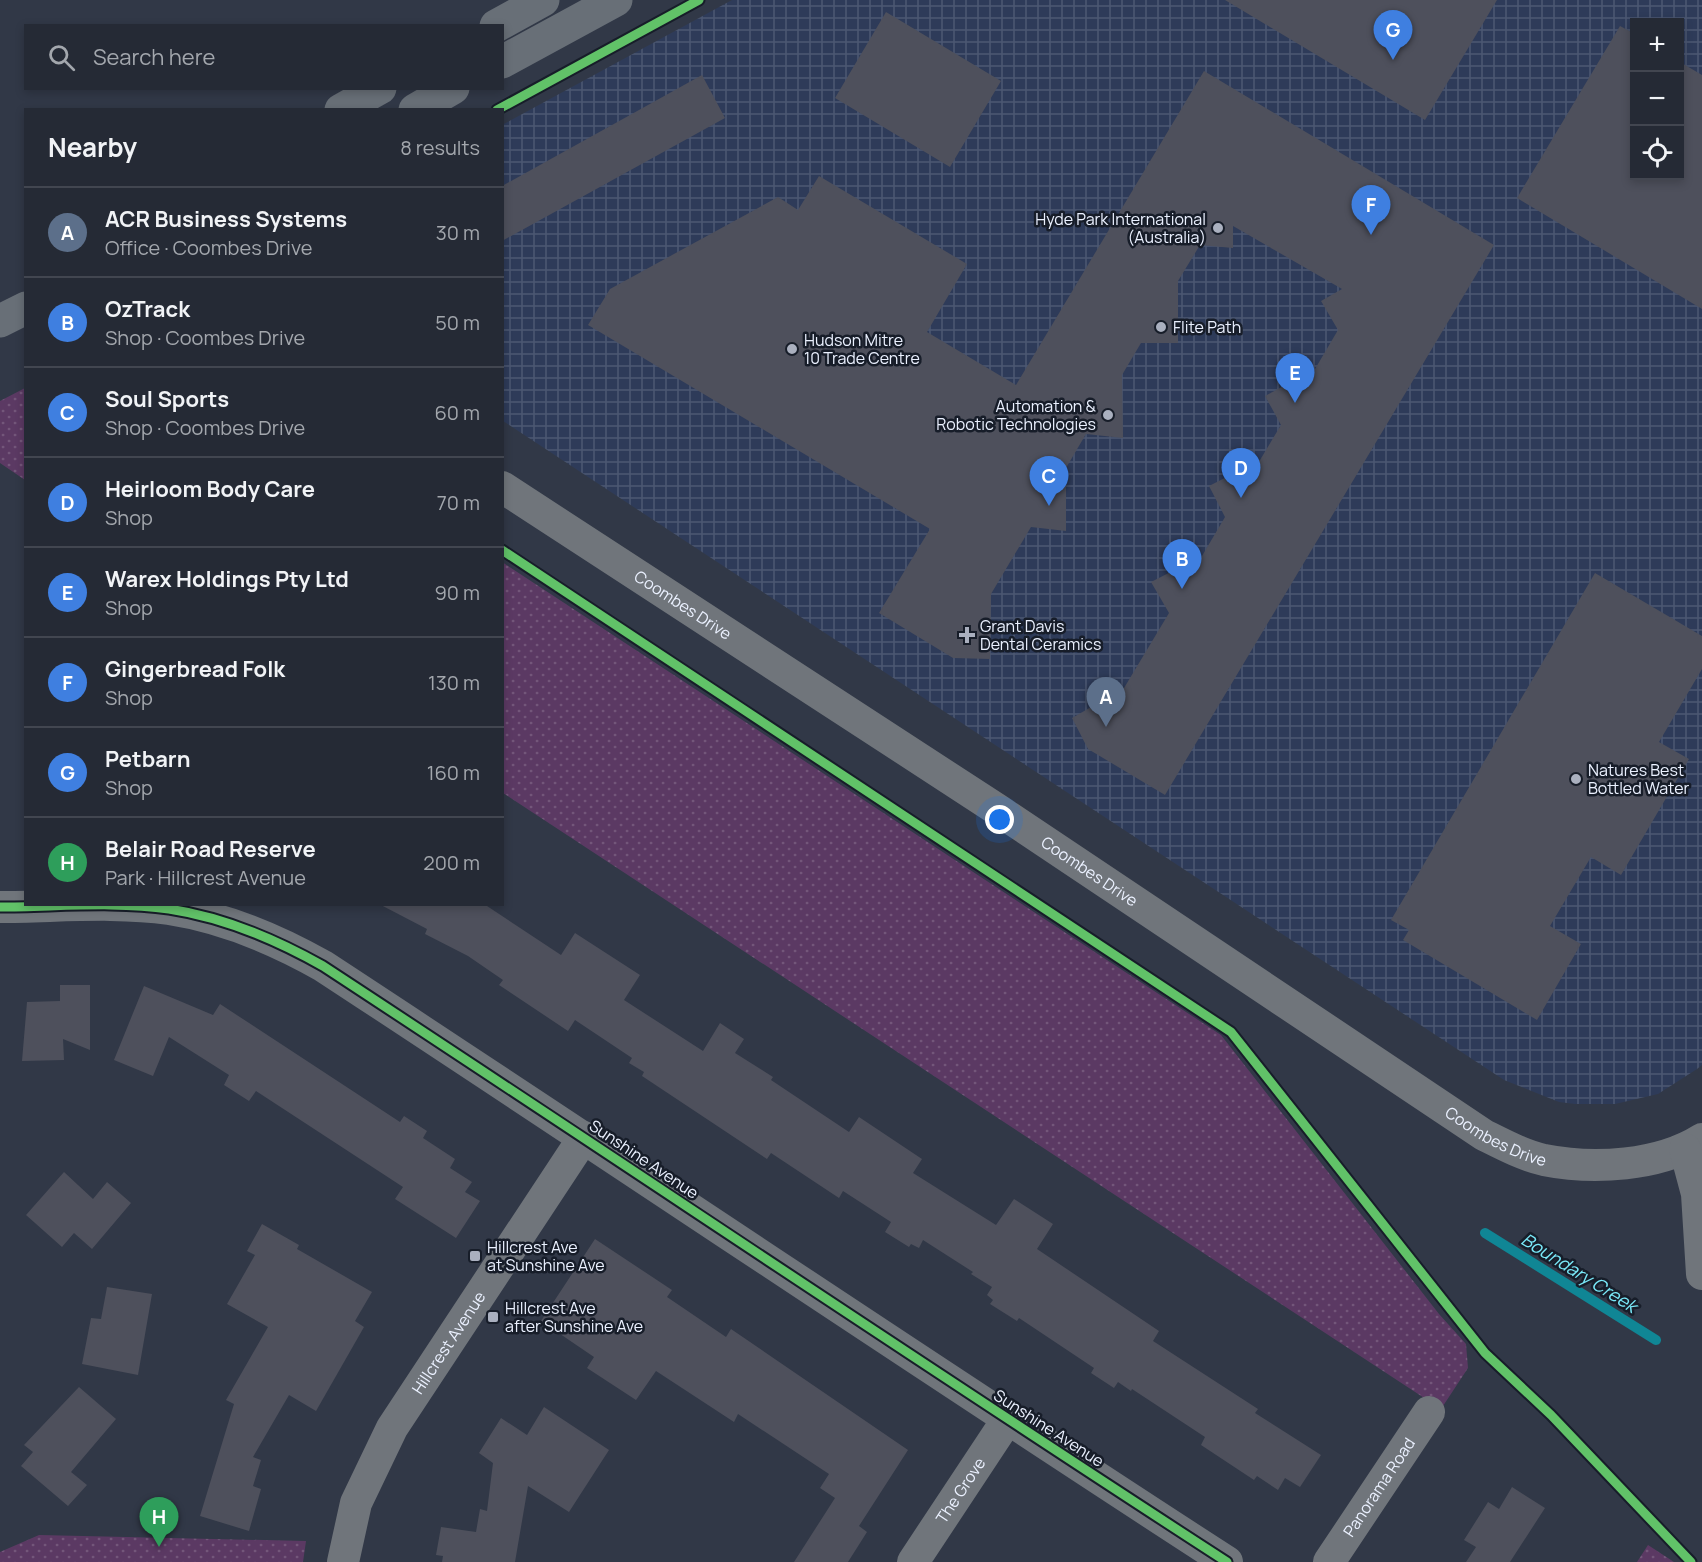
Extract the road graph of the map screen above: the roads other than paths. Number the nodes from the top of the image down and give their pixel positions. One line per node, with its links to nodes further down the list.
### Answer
1 (543, 0): 3 (street)
2 (616, 0): 4 (street)
3 (500, 24)
4 (504, 61)
5 (376, 90): 7 (street)
6 (450, 90): 8 (street)
7 (345, 108)
8 (418, 108)
9 (24, 309): 10 (street)
10 (0, 321)
11 (504, 489): 14 (street, Coombes Drive)
12 (0, 907): 13 (street, Sunshine Avenue)
13 (584, 1137): 17 (street, Sunshine Avenue); 18 (street, Hillcrest Avenue)
14 (1694, 1144): 15 (street)
15 (1702, 1274)
16 (1428, 1412): 21 (street, Panorama Road)
17 (1007, 1420): 19 (street, The Grove); 20 (street, Sunshine Avenue)
18 (343, 1562)
19 (913, 1562)
20 (1227, 1562)
21 (1329, 1562)

